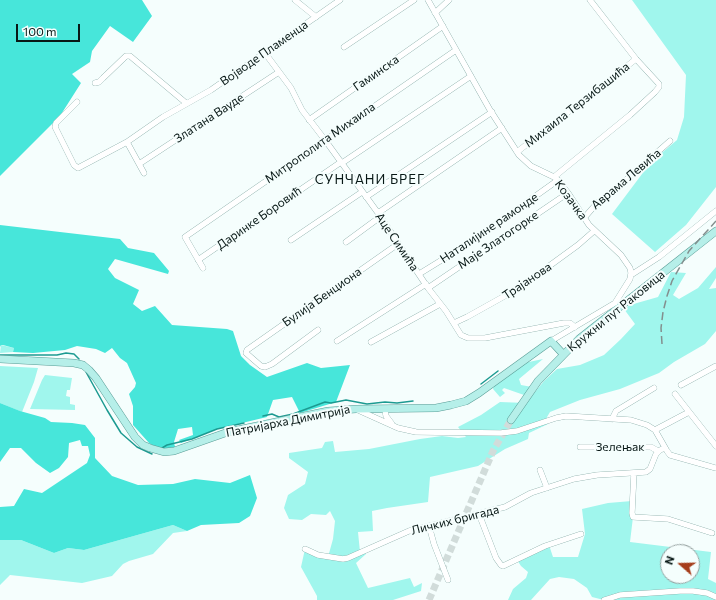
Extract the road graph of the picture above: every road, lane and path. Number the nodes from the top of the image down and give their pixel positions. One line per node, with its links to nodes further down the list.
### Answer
1 (296, 0): 8 (street)
2 (340, 0): 8 (street, Војводе Пламенца)
3 (414, 0): 10 (street)
4 (428, 0): 7 (street, Козачка)
5 (449, 0): 7 (street)
6 (590, 0): 13 (street)
7 (435, 13): 9 (street, Козачка)
8 (316, 17): 12 (street, Војводе Пламенца)
9 (442, 26): 11 (street, Козачка); 20 (street, Гаминска)
10 (344, 47)
11 (456, 50): 15 (street, Козачка); 22 (street, Митрополита Михаила)
12 (265, 53): 14 (street, Аце Симића); 18 (street, Војводе Пламенца)
13 (636, 59): 25 (street, Михаила Терзибашића); 29 (street, Наталијине рамонде)
14 (280, 72): 20 (street, Аце Симића); 27 (street, Златана Вауде)
15 (471, 76): 19 (street, Козачка); 26 (street, Даринке Боровић)
16 (95, 83): 18 (street)
17 (77, 102): 24 (street, Војводе Пламенца)
18 (186, 103): 24 (street, Војводе Пламенца)
19 (492, 112): 21 (street, Козачка); 32 (street)
20 (309, 120): 22 (street, Аце Симића)
21 (502, 128): 25 (street, Козачка); 34 (street)
22 (326, 140): 26 (street, Аце Симића); 41 (street, Митрополита Михаила)
23 (670, 141): 35 (street, Аврама Левића)
24 (128, 142): 27 (street)
25 (517, 152): 29 (street, Козачка)
26 (341, 163): 30 (street, Аце Симића); 41 (street, Даринке Боровић)
27 (139, 164): 28 (street)
28 (144, 173)
29 (556, 178): 31 (street, Козачка); 43 (street, Наталијине рамонде)
30 (362, 192): 32 (street, Аце Симића); 38 (street)
31 (568, 193): 35 (street, Козачка); 45 (street, Маје Златогорке)
32 (366, 197): 34 (street, Аце Симића)
33 (716, 211): 44 (street)
34 (379, 215): 39 (street); 40 (street, Аце Симића)
35 (584, 218): 36 (street, Козачка)
36 (594, 231): 44 (street, Козачка); 47 (street, Трајанова)
37 (716, 231): 53 (main road, Кружни пут Раковица)
38 (291, 240)
39 (346, 242)
40 (398, 244): 43 (street, Аце Симића); 49 (street, Булија Бенциона)
41 (198, 260): 42 (street)
42 (203, 268)
43 (419, 274): 45 (street, Аце Симића)
44 (631, 275): 48 (street)
45 (427, 286): 46 (street, Аце Симића); 50 (street, Маје Златогорке)
46 (440, 304): 47 (street, Аце Симића); 52 (street)
47 (454, 323): 48 (street, Аце Симића)
48 (575, 328): 51 (street, Патријарха Димитрија)
49 (318, 330)
50 (337, 341)
51 (551, 341): 53 (main road); 60 (main road, Патријарха Димитрија)
52 (371, 342)
53 (563, 354): 63 (main road, Кружни пут Раковица)
54 (0, 359): 59 (main road, Патријарха Димитрија)
55 (716, 366): 56 (street)
56 (681, 385)
57 (654, 388): 62 (street)
58 (675, 394): 61 (street)
59 (356, 409): 60 (main road, Патријарха Димитрија); 64 (street)
60 (384, 409): 64 (street); 65 (street)
61 (689, 412): 66 (street); 67 (street)
62 (612, 419): 65 (street); 66 (street)
63 (511, 420)
64 (382, 421): 65 (street)
65 (393, 426)
66 (655, 430): 69 (street)
67 (716, 446)
68 (580, 447): 70 (street, Зелењак)
69 (665, 448): 70 (street); 71 (street)
70 (658, 452): 73 (street, Личких бригада)
71 (716, 468)
72 (540, 470): 74 (street)
73 (634, 473): 74 (street, Личких бригада); 77 (street)
74 (547, 488): 75 (street, Личких бригада)
75 (479, 514): 76 (street, Личких бригада); 78 (street)
76 (429, 526): 79 (street, Личких бригада); 80 (street)
77 (712, 533)
78 (581, 534)
79 (305, 549)
80 (448, 580)
81 (716, 597): 82 (street)
82 (604, 600)

